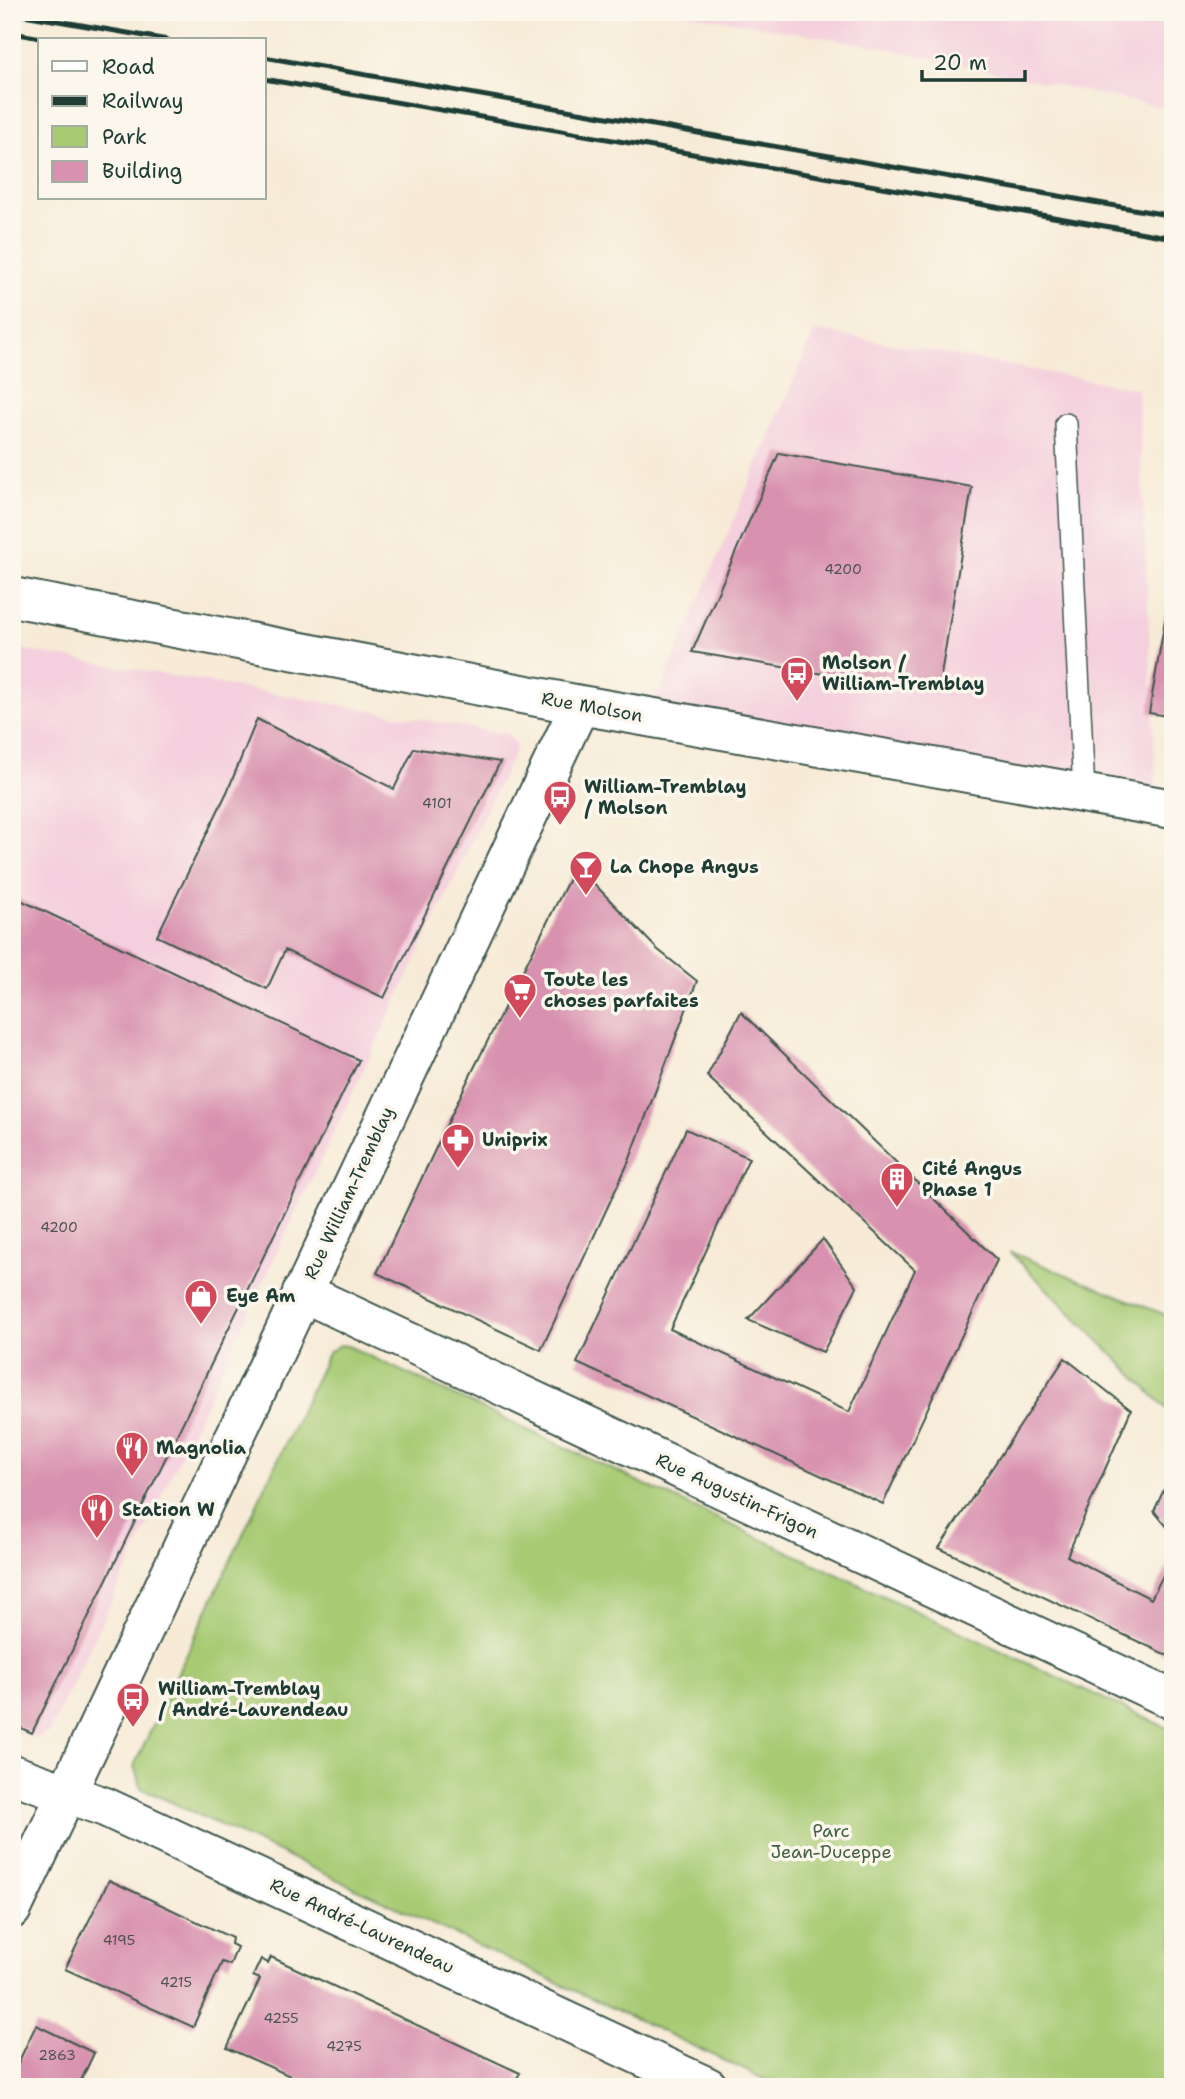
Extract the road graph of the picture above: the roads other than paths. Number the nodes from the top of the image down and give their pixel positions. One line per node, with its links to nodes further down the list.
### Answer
1 (1066, 424): 4 (lane)
2 (12, 597): 3 (street, Rue Molson)
3 (580, 705): 4 (street, Rue Molson); 6 (street, Rue William-Tremblay)
4 (1084, 793): 5 (street, Rue Molson)
5 (1173, 808)
6 (302, 1292): 7 (street, Rue Augustin-Frigon); 9 (street, Rue William-Tremblay)
7 (1173, 1700)
8 (12, 1774): 9 (street, Rue André-Laurendeau)
9 (67, 1794): 10 (street, Rue William-Tremblay); 11 (street, Rue André-Laurendeau)
10 (12, 1909)
11 (708, 2087)

